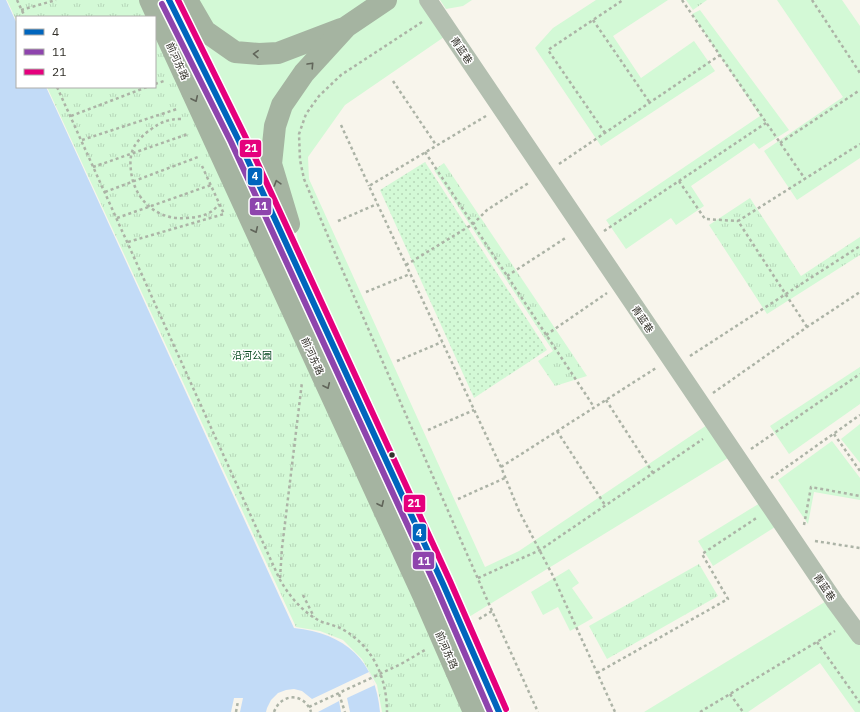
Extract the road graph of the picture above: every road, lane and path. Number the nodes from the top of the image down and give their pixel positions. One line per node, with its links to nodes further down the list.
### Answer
1 (17, 0): 11 (path)
2 (56, 0): 11 (path)
3 (150, 0): 120 (main road, 前河东路, one-way to 120)
4 (170, 0): 61 (main road, 前河东路)
5 (187, 0): 14 (main road, one-way to 5)
6 (386, 0): 14 (main road)
7 (623, 0): 13 (path)
8 (682, 0): 15 (path)
9 (812, 0): 16 (path)
10 (432, 6): 24 (street, 青蓝巷); 101 (path)
11 (21, 10): 12 (path)
12 (24, 16)
13 (593, 20): 23 (path); 31 (path)
14 (346, 27): 61 (main road, one-way to 14)
15 (720, 56): 23 (path); 27 (path)
16 (860, 73)
17 (393, 80): 37 (path)
18 (156, 84): 19 (path)
19 (166, 86)
20 (57, 88): 25 (path)
21 (144, 88): 25 (path)
22 (860, 90): 35 (path)
23 (650, 103): 31 (path)
24 (500, 107): 37 (path); 43 (street, 青蓝巷)
25 (71, 116): 33 (path)
26 (181, 118): 28 (path); 33 (path); 40 (path)
27 (766, 123): 35 (path); 46 (path)
28 (183, 124)
29 (341, 125): 48 (path)
30 (186, 129): 32 (path)
31 (604, 133): 43 (path)
32 (188, 134): 34 (path); 40 (path)
33 (82, 140): 42 (path)
34 (190, 140)
35 (780, 143): 44 (path)
36 (860, 144): 44 (path)
37 (436, 145): 39 (path)
38 (196, 151): 41 (path)
39 (425, 152): 48 (path); 56 (path)
40 (132, 153): 42 (path); 45 (path)
41 (198, 157): 45 (path); 47 (path)
42 (93, 167): 49 (path)
43 (538, 177): 56 (path); 58 (street, 青蓝巷)
44 (805, 179): 55 (path)
45 (133, 181): 49 (path); 52 (path)
46 (679, 181): 55 (path); 58 (path)
47 (211, 185): 50 (path); 52 (path)
48 (369, 186): 51 (path)
49 (105, 192): 53 (path)
50 (219, 203): 52 (path); 59 (path)
51 (377, 204): 54 (path); 62 (path)
52 (149, 207): 53 (path)
53 (117, 218): 59 (path)
54 (338, 221)
55 (738, 221): 68 (path)
56 (473, 224): 62 (path); 64 (path)
57 (569, 236): 64 (path)
58 (590, 240): 73 (street, 青蓝巷)
59 (128, 242): 100 (path)
60 (860, 246): 68 (path)
61 (294, 262): 121 (main road, 前河东路)
62 (406, 265): 63 (path)
63 (410, 274): 65 (path); 71 (path)
64 (507, 276): 70 (path)
65 (366, 292)
66 (860, 292): 69 (path)
67 (607, 293): 70 (path)
68 (786, 295): 69 (path); 72 (path)
69 (807, 327): 78 (path)
70 (546, 334): 79 (path)
71 (442, 342): 74 (path); 80 (path)
72 (690, 356)
73 (670, 359): 77 (path); 78 (street, 青蓝巷)
74 (397, 361)
75 (860, 374): 86 (path)
76 (303, 379): 100 (path)
77 (606, 400): 79 (path); 89 (path)
78 (700, 403): 86 (street, 青蓝巷)
79 (594, 407): 83 (path)
80 (474, 410): 82 (path); 87 (path)
81 (860, 415): 84 (path)
82 (428, 430)
83 (556, 431): 87 (path); 94 (path)
84 (834, 434): 88 (path); 91 (path)
85 (704, 438): 89 (path)
86 (738, 458): 91 (street, 青蓝巷)
87 (500, 467): 90 (path)
88 (860, 471)
89 (653, 473): 94 (path)
90 (505, 478): 93 (path); 99 (path)
91 (758, 488): 95 (street, 青蓝巷)
92 (860, 496): 96 (path)
93 (458, 499)
94 (605, 505): 99 (path)
95 (771, 508): 104 (street, 青蓝巷); 108 (path)
96 (804, 525)
97 (815, 541): 98 (path)
98 (860, 548)
99 (540, 550): 101 (path); 108 (path)
100 (279, 578): 103 (path)
101 (478, 578): 122 (path)
102 (303, 595): 103 (path)
103 (314, 617): 109 (path)
104 (850, 622): 105 (street, 青蓝巷); 106 (path)
105 (860, 636)
106 (817, 642): 111 (path); 113 (path)
107 (426, 650): 109 (path)
108 (597, 673): 123 (path)
109 (381, 674): 110 (path); 119 (path)
110 (339, 694): 114 (path); 118 (path)
111 (730, 694): 124 (path); 125 (path)
112 (238, 701): 115 (path)
113 (860, 703)
114 (309, 707): 116 (path); 117 (path)
115 (236, 712)
116 (274, 712)
117 (311, 712)
118 (345, 712)
119 (388, 712)
120 (474, 712)
121 (499, 712)
122 (538, 712)
123 (615, 712)
124 (700, 712)
125 (742, 712)

